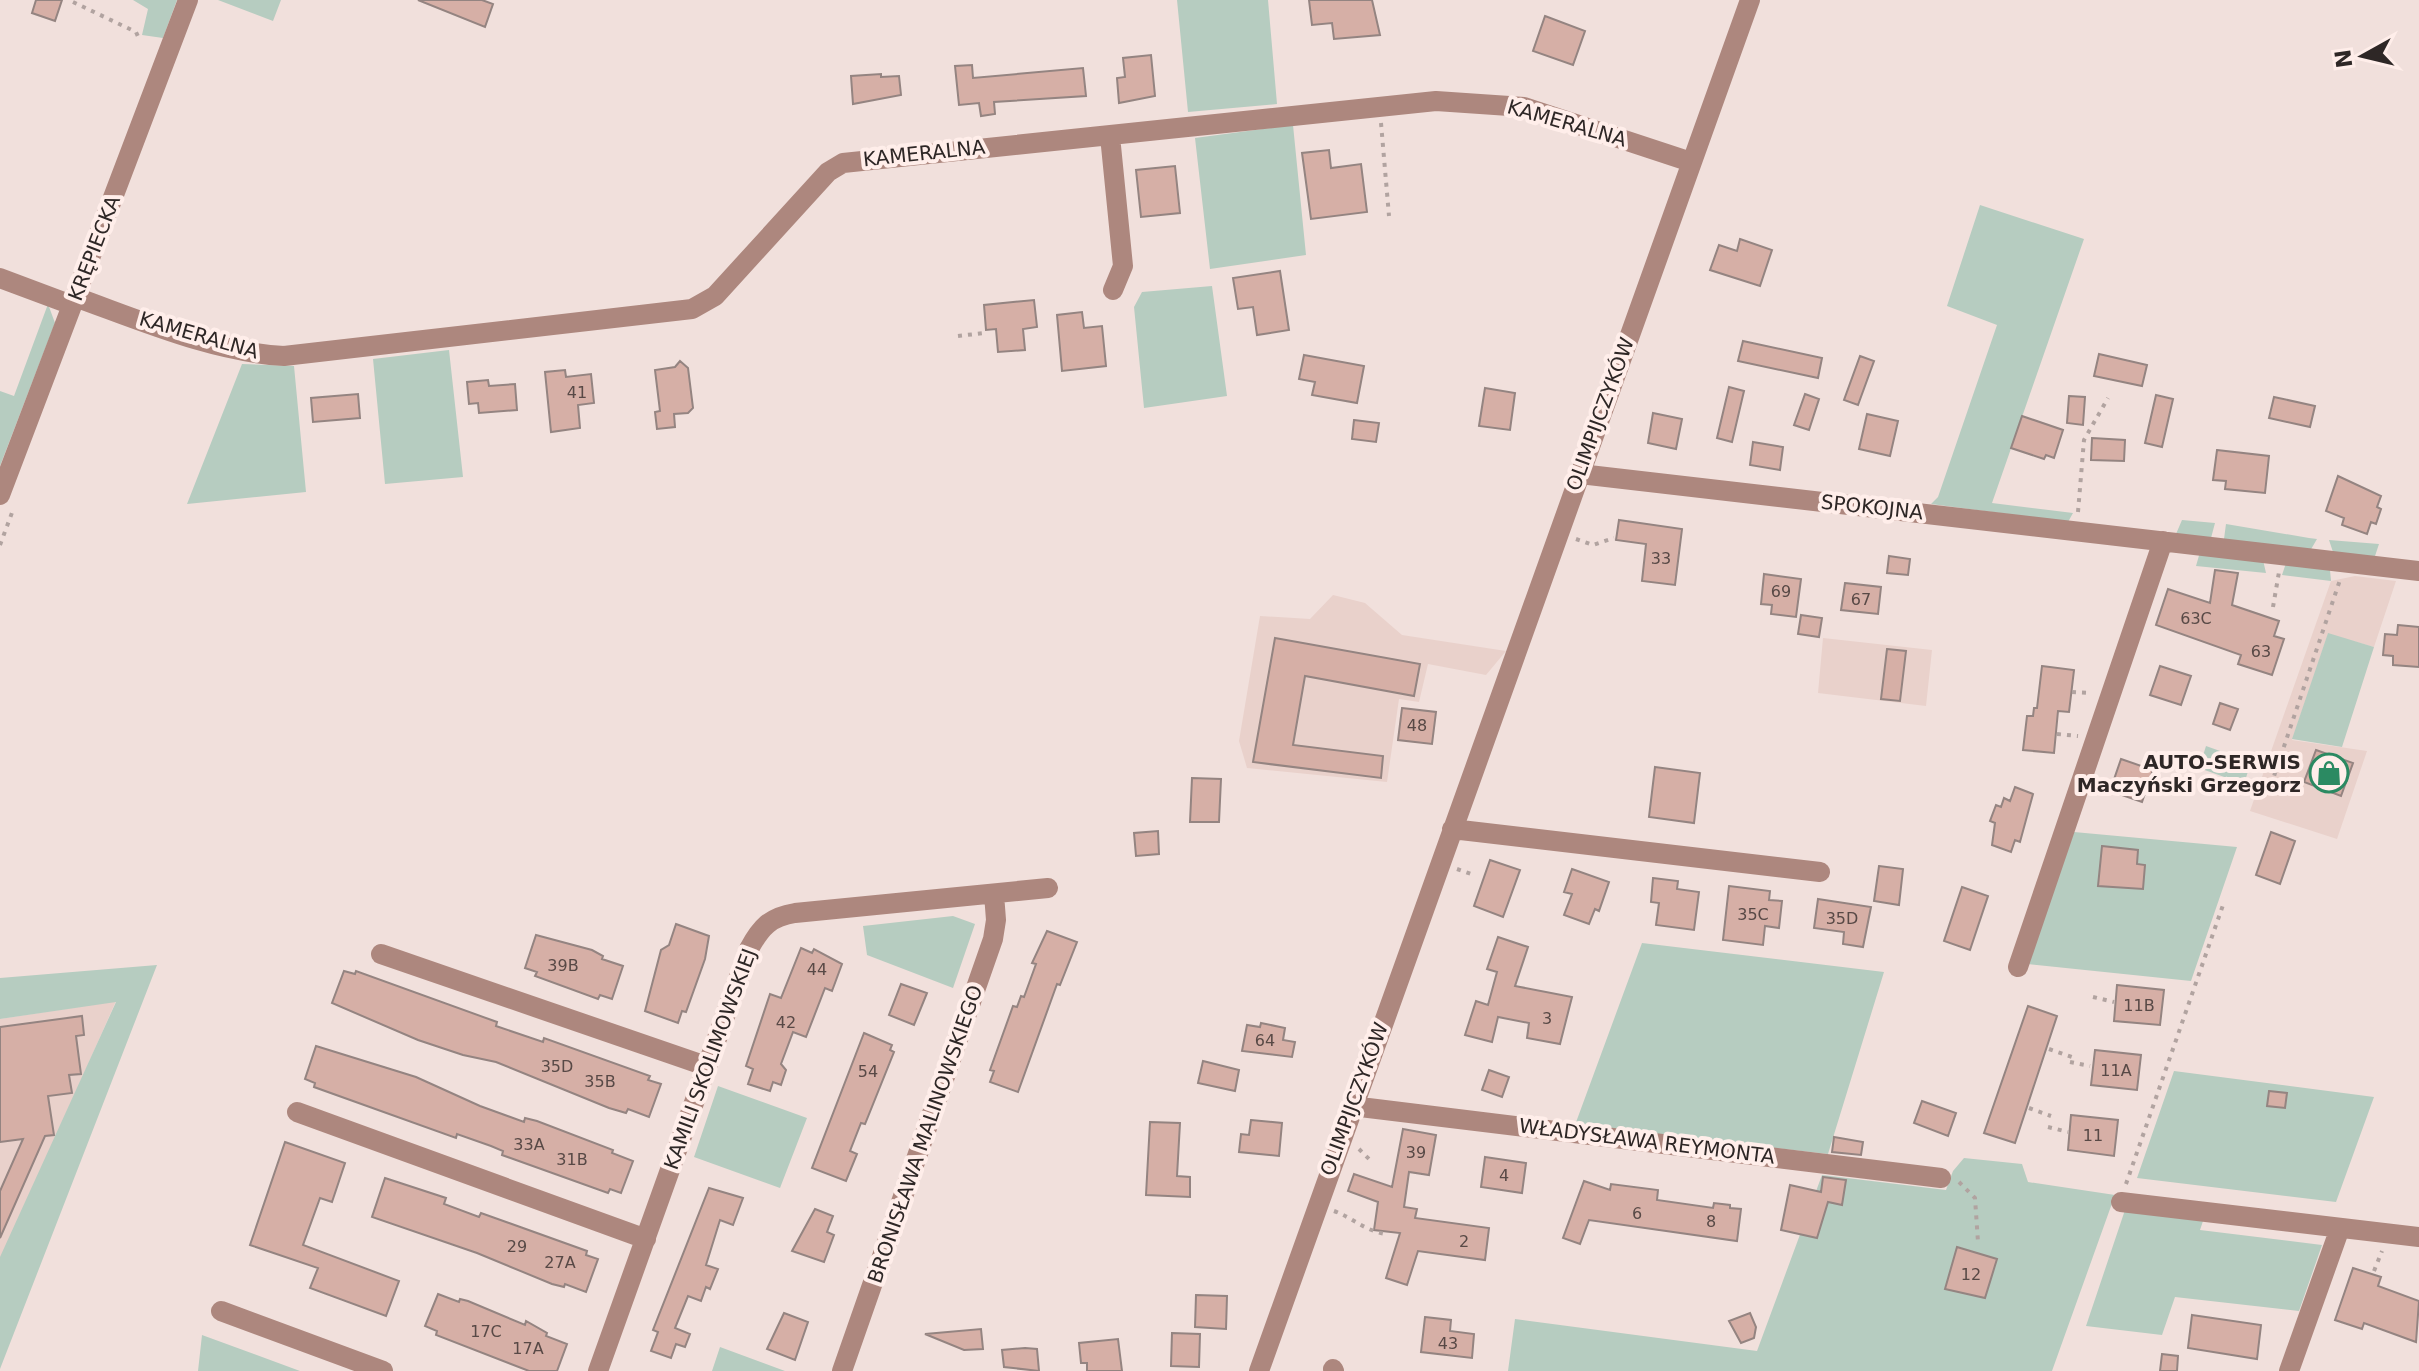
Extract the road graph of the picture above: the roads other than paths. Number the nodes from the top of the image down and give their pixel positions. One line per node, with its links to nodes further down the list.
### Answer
1 (188, 0): 7 (street, KRĘPIECKA)
2 (1750, 0): 4 (street, OLIMPIJCZYKÓW)
3 (1110, 136): 4 (street, KAMERALNA); 6 (street); 7 (street, KAMERALNA)
4 (1691, 162): 8 (street, OLIMPIJCZYKÓW)
5 (0, 278): 7 (street, KAMERALNA)
6 (1113, 290)
7 (74, 301): 9 (street, KRĘPIECKA)
8 (1580, 474): 10 (street, SPOKOJNA); 12 (street, OLIMPIJCZYKÓW)
9 (0, 495)
10 (2163, 541): 11 (street, SPOKOJNA); 17 (street)
11 (2419, 571)
12 (1452, 829): 13 (street); 19 (street, OLIMPIJCZYKÓW)
13 (1820, 872)
14 (1048, 888): 15 (street, KAMILI SKOLIMOWSKIEJ)
15 (994, 894): 18 (street, KAMILI SKOLIMOWSKIEJ); 29 (street, BRONISŁAWA MALINOWSKIEGO)
16 (381, 954): 18 (street)
17 (2018, 967)
18 (706, 1066): 25 (street, KAMILI SKOLIMOWSKIEJ)
19 (1352, 1106): 21 (street, WŁADYSŁAWA REYMONTA); 30 (street, OLIMPIJCZYKÓW)
20 (297, 1112): 25 (street)
21 (1941, 1178)
22 (2122, 1196): 23 (street)
23 (2340, 1228): 24 (street); 31 (street)
24 (2419, 1237)
25 (646, 1239): 28 (street, KAMILI SKOLIMOWSKIEJ)
26 (221, 1311): 27 (street)
27 (383, 1371)
28 (598, 1371)
29 (842, 1371)
30 (1259, 1371)
31 (2289, 1371)

